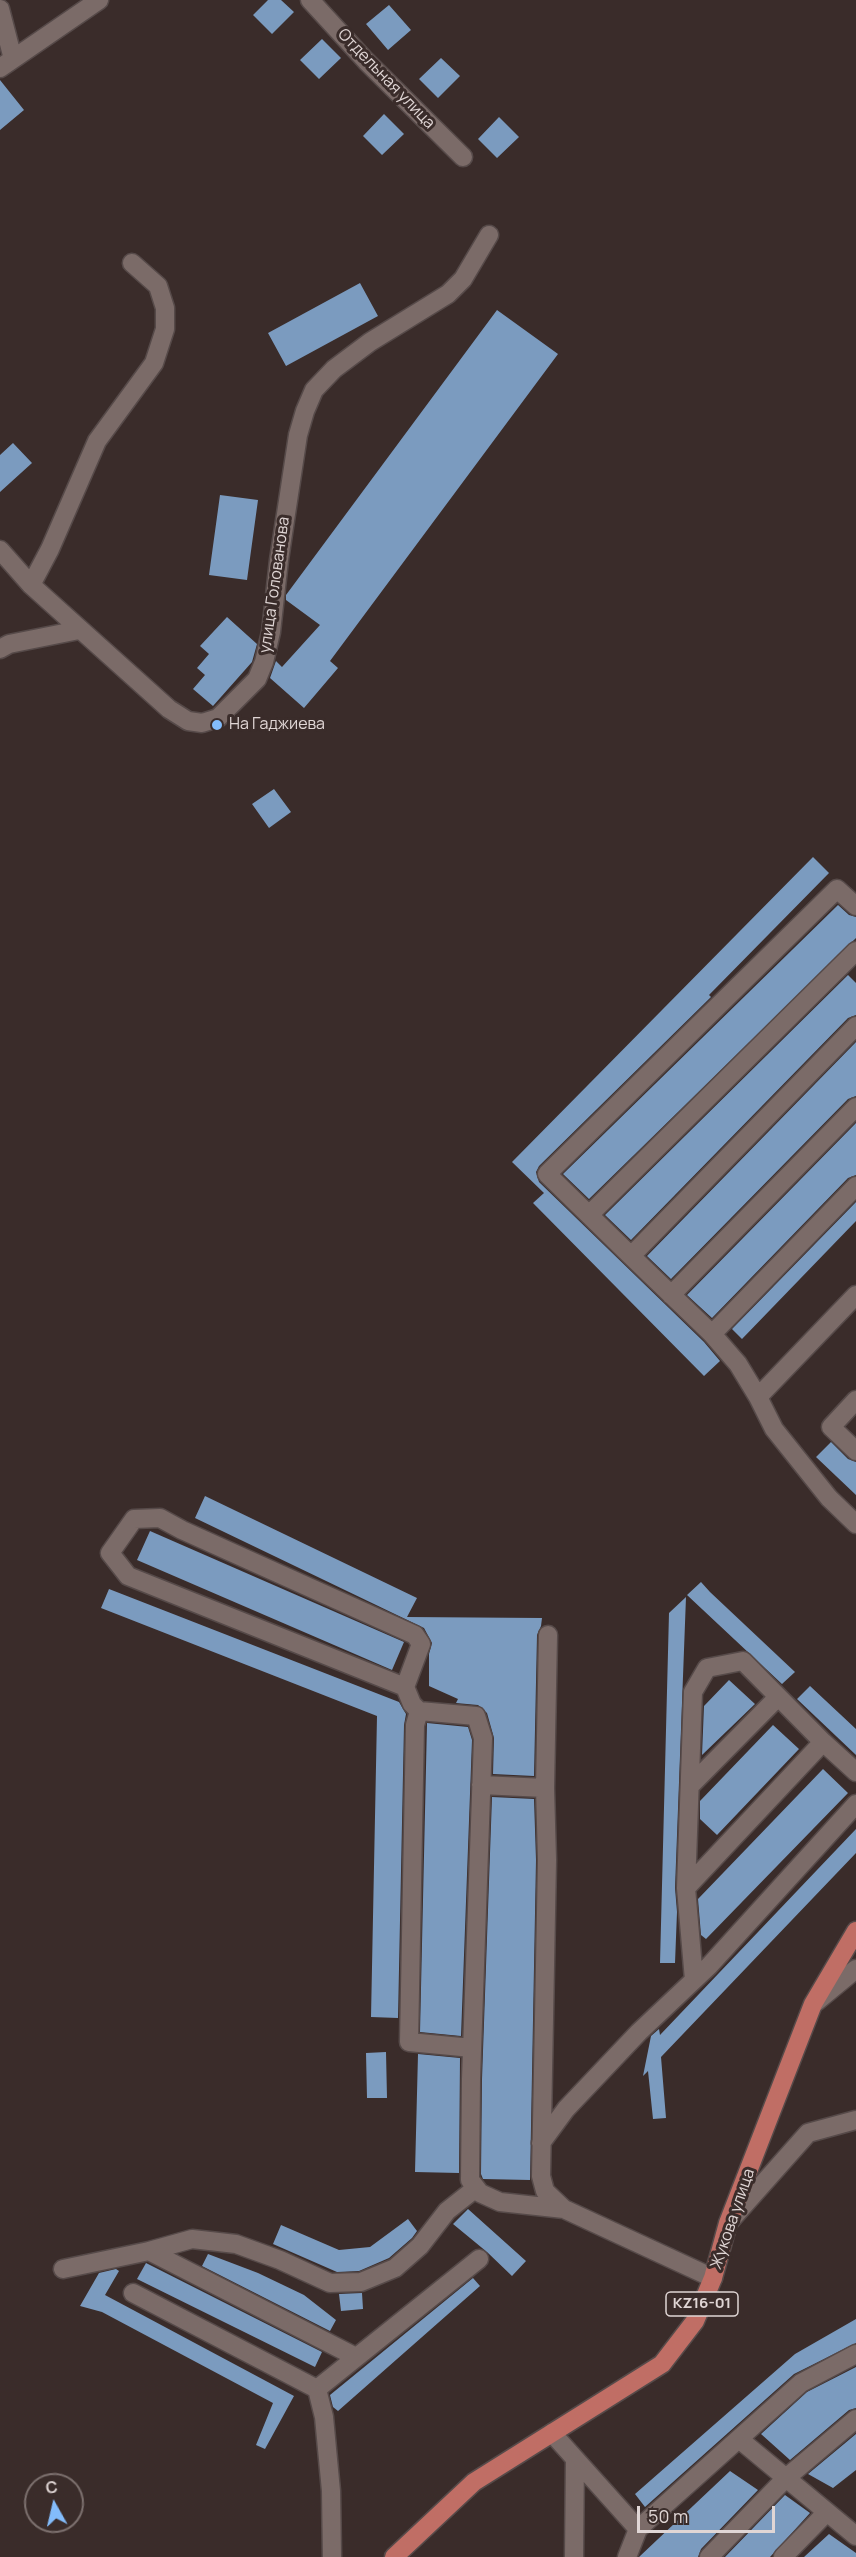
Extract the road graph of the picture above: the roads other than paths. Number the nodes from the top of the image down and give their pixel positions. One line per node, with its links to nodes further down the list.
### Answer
1 (99, 0): 4 (street)
2 (310, 0): 5 (street, Отдельная улица)
3 (0, 9): 4 (street)
4 (7, 63)
5 (463, 157)
6 (489, 235): 10 (street, улица Голованова)
7 (132, 263): 9 (street)
8 (0, 550): 9 (street, улица Голованова)
9 (31, 585): 10 (street, улица Голованова)
10 (79, 630): 11 (street)
11 (0, 649)
12 (856, 906): 17 (street)
13 (856, 951): 17 (street)
14 (856, 1026): 18 (street)
15 (856, 1107): 19 (street)
16 (856, 1186): 21 (street)
17 (589, 1215): 18 (street)
18 (631, 1256): 19 (street)
19 (671, 1295): 21 (street)
20 (856, 1295): 22 (street)
21 (712, 1334): 22 (street)
22 (758, 1397): 25 (street)
23 (856, 1400): 24 (street)
24 (856, 1451)
25 (856, 1524)
26 (548, 1635): 34 (street)
27 (405, 1687): 27 (street); 29 (street)
28 (778, 1697): 30 (street); 33 (street); 33 (street)
29 (419, 1711): 32 (street); 41 (street)
30 (823, 1743): 31 (street); 36 (street)
31 (856, 1772)
32 (481, 1785): 34 (street); 41 (street)
33 (690, 1786): 36 (street)
34 (545, 1788): 43 (street)
35 (856, 1804): 39 (street)
36 (686, 1888): 39 (street)
37 (856, 1931): 40 (main road, Жукова улица / KZ16-01)
38 (856, 1969): 40 (street)
39 (694, 1980): 43 (street)
40 (813, 2004): 46 (main road, Жукова улица / KZ16-01)
41 (472, 2048): 44 (street)
42 (856, 2120): 46 (street)
43 (541, 2143): 45 (street)
44 (476, 2188): 45 (street); 47 (street)
45 (564, 2209): 50 (street)
46 (728, 2223): 50 (main road, Жукова улица / KZ16-01)
47 (149, 2251): 49 (street); 53 (street)
48 (479, 2259): 53 (street)
49 (63, 2269)
50 (713, 2278): 56 (main road, Жукова улица / KZ16-01)
51 (133, 2293): 54 (street)
52 (856, 2354): 57 (street)
53 (356, 2357): 54 (street)
54 (317, 2389): 63 (street)
55 (856, 2419): 59 (street)
56 (552, 2433): 58 (street); 64 (main road, Жукова улица / KZ16-01)
57 (739, 2439): 59 (street); 61 (street)
58 (575, 2459): 61 (street); 65 (street)
59 (786, 2478): 60 (street); 67 (street)
60 (827, 2512): 62 (street); 68 (street)
61 (638, 2529): 66 (street)
62 (856, 2536)
63 (332, 2557)
64 (394, 2557)
65 (574, 2557)
66 (627, 2557)
67 (709, 2557)
68 (783, 2557)

